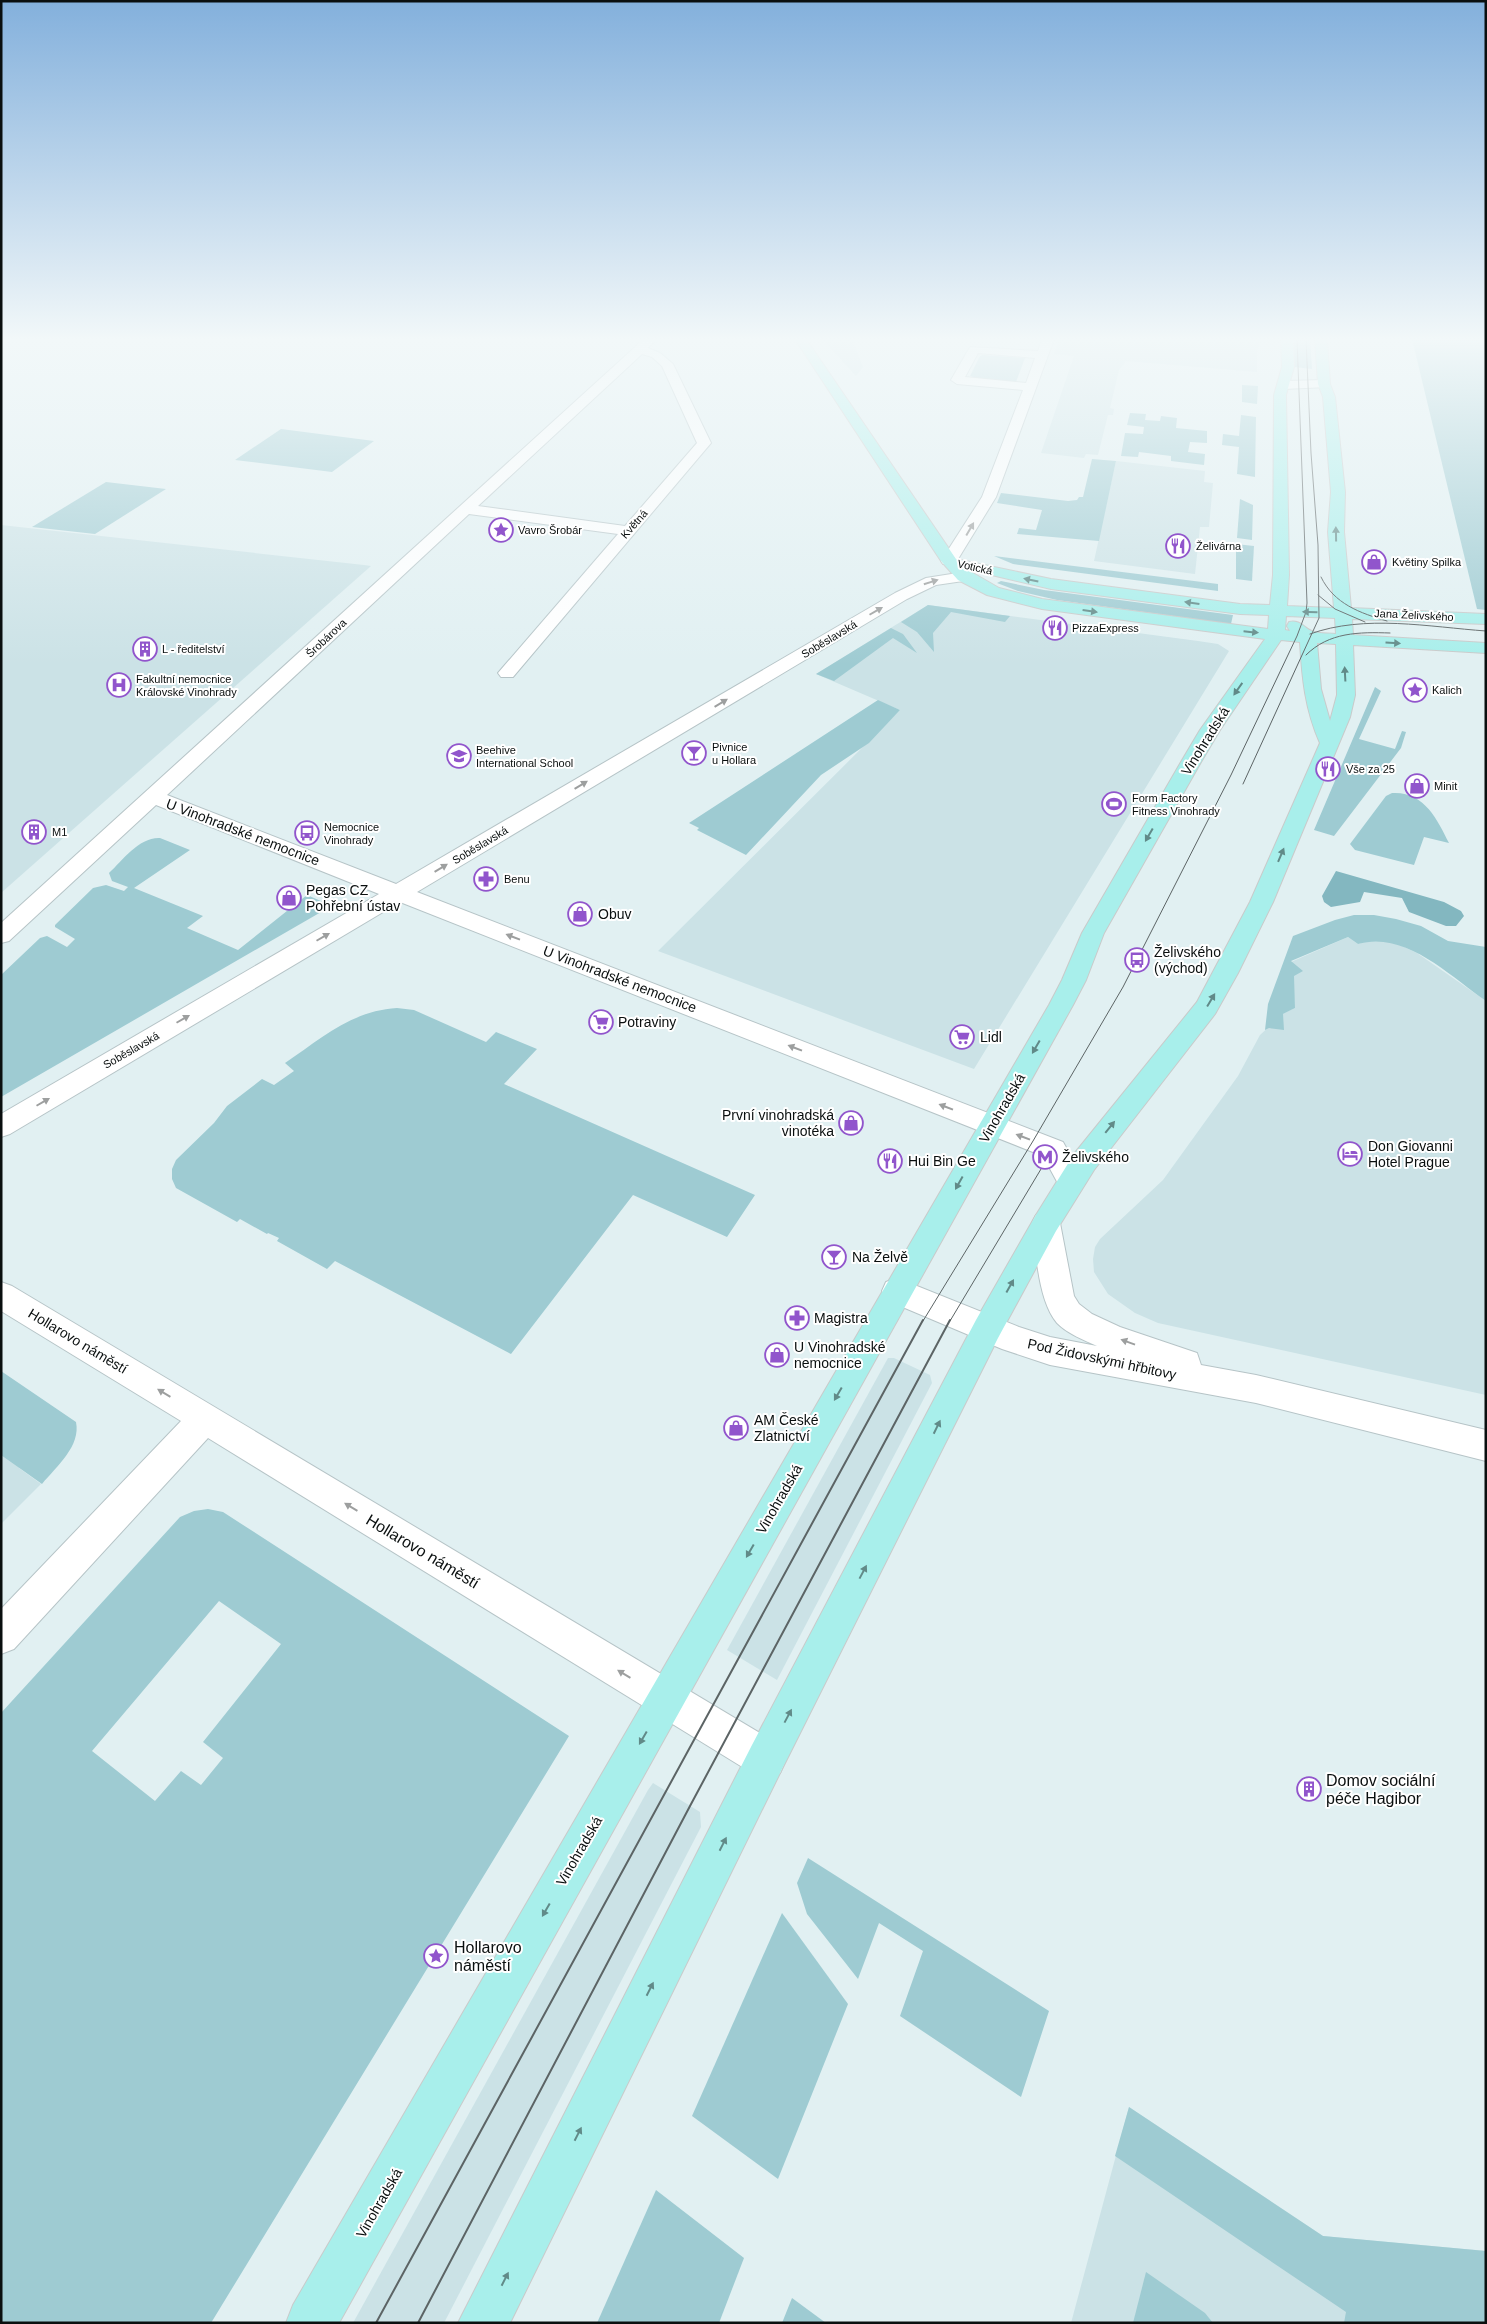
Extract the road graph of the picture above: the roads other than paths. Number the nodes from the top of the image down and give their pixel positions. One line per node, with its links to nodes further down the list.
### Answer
1 (534, 447): 7 (street, Šrobárova)
2 (700, 447): 8 (street, Květná)
3 (873, 447): 9 (main road)
4 (1007, 447): 9 (street, one-way to 4)
5 (1280, 447): 11 (main road, Vinohradská)
6 (1334, 447): 12 (main road, one-way to 6)
7 (466, 510): 8 (street); 20 (street, Šrobárova)
8 (628, 531): 18 (street, Květná)
9 (949, 561): 10 (main road, Votická); 11 (main road, Votická, one-way to 9)
10 (964, 577): 14 (main road, Votická, one-way to 14); 21 (street, Soběslavská, one-way to 10)
11 (1279, 612): 12 (main road, Votická, one-way to 11); 14 (main road, Vinohradská); 15 (main road)
12 (1342, 612): 13 (main road, Jana Želivského); 16 (main road)
13 (1486, 619)
14 (1276, 635): 15 (main road, Votická); 23 (main road, Vinohradská, one-way to 23)
15 (1308, 637): 16 (main road, Votická); 19 (main road)
16 (1344, 640): 17 (main road, one-way to 17); 19 (main road, one-way to 16)
17 (1486, 648)
18 (507, 673)
19 (1330, 742): 25 (main road, one-way to 19)
20 (153, 797): 21 (street, U Vinohradské nemocnice); 22 (street, Šrobárova)
21 (399, 893): 23 (street, U Vinohradské nemocnice, one-way to 21); 24 (street, Soběslavská, one-way to 21)
22 (1, 936)
23 (992, 1125): 25 (street, U Vinohradské nemocnice, one-way to 23); 27 (main road, Vinohradská, one-way to 27)
24 (1, 1127)
25 (1071, 1181): 26 (main road)
26 (1046, 1223): 29 (main road, one-way to 26); 30 (street, Pod Židovskými hřbitovy, one-way to 26)
27 (897, 1291): 29 (street, Pod Židovskými hřbitovy); 34 (main road, Vinohradská, one-way to 34)
28 (1, 1295): 31 (street, Hollarovo náměstí, one-way to 28)
29 (987, 1329): 30 (street, Pod Židovskými hřbitovy); 35 (main road, one-way to 29)
30 (1256, 1389): 32 (street, Pod Židovskými hřbitovy)
31 (205, 1419): 33 (street); 34 (street, Hollarovo náměstí, one-way to 31)
32 (1486, 1446)
33 (1, 1636)
34 (666, 1699): 35 (street, Hollarovo náměstí); 36 (main road, Vinohradská, one-way to 36)
35 (766, 1759): 37 (main road, one-way to 35)
36 (311, 2323)
37 (483, 2323)

